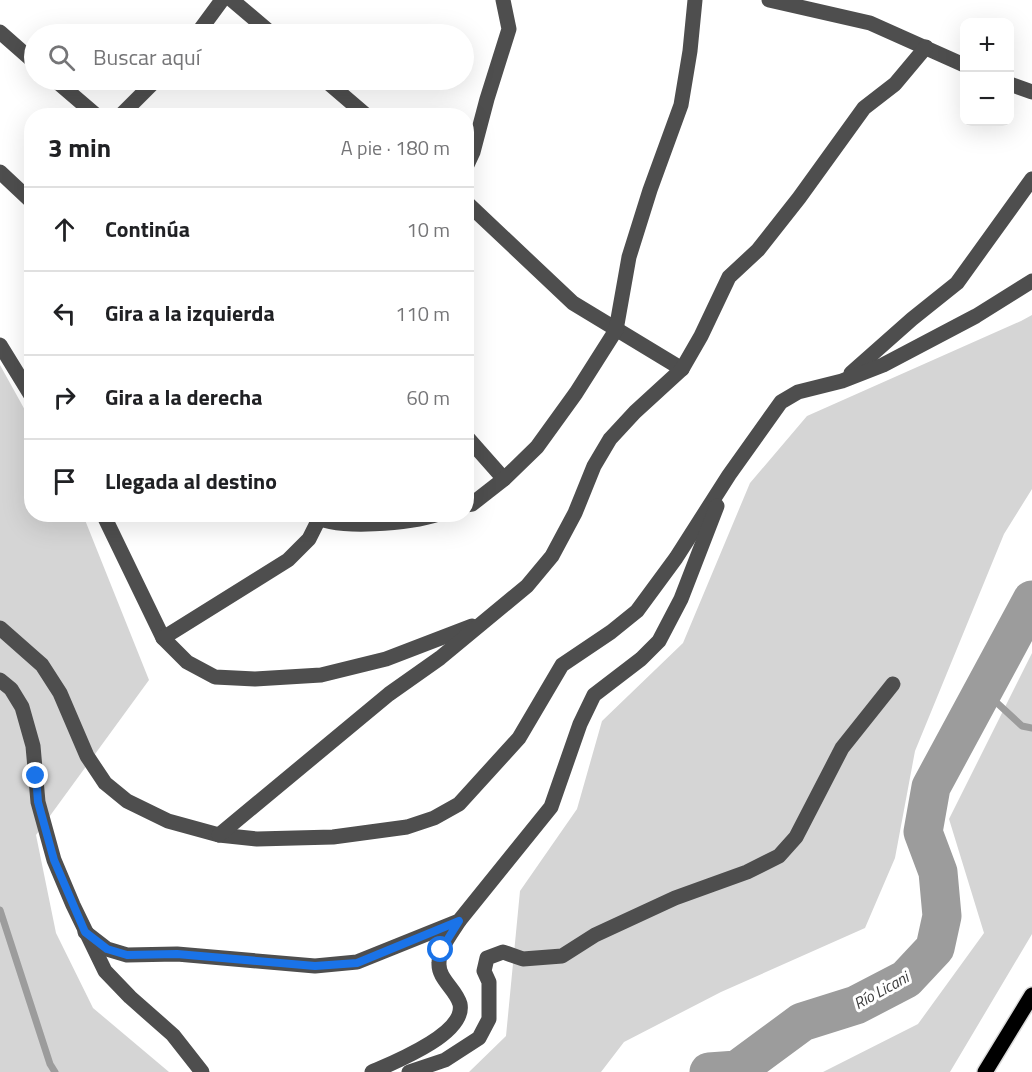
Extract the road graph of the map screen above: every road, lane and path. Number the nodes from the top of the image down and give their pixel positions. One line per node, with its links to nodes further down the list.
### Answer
1 (222, 0): 7 (street)
2 (232, 0): 8 (street)
3 (503, 0): 9 (street)
4 (517, 0): 9 (street)
5 (695, 0): 28 (street)
6 (769, 0): 11 (street)
7 (204, 24)
8 (260, 24)
9 (509, 29): 22 (street)
10 (0, 32): 12 (street)
11 (926, 47): 13 (street); 30 (street)
12 (24, 53)
13 (960, 63)
14 (1014, 85): 18 (street)
15 (67, 90): 19 (street)
16 (146, 90): 20 (street)
17 (337, 90): 21 (street)
18 (1032, 92)
19 (88, 108)
20 (128, 108)
21 (358, 108)
22 (474, 152)
23 (0, 172): 25 (street)
24 (1032, 179): 31 (street)
25 (24, 194)
26 (474, 210): 28 (street)
27 (1032, 281): 31 (street)
28 (616, 330): 30 (street); 35 (street)
29 (0, 345): 32 (street)
30 (682, 369): 41 (street)
31 (842, 381): 34 (street)
32 (24, 384)
33 (474, 445): 35 (street)
34 (729, 475): 46 (street); 47 (street)
35 (504, 479): 36 (street)
36 (474, 502)
37 (107, 522): 43 (street)
38 (314, 522): 43 (street)
39 (335, 522): 40 (street)
40 (394, 522)
41 (484, 622): 43 (street); 46 (street)
42 (0, 628): 46 (street)
43 (164, 638)
44 (0, 680): 48 (street)
45 (893, 684): 52 (street)
46 (219, 835)
47 (459, 921): 48 (street); 51 (street)
48 (85, 932): 50 (street)
49 (1032, 994): 53 (main road)
50 (202, 1072)
51 (372, 1072)
52 (409, 1072)
53 (985, 1072)

